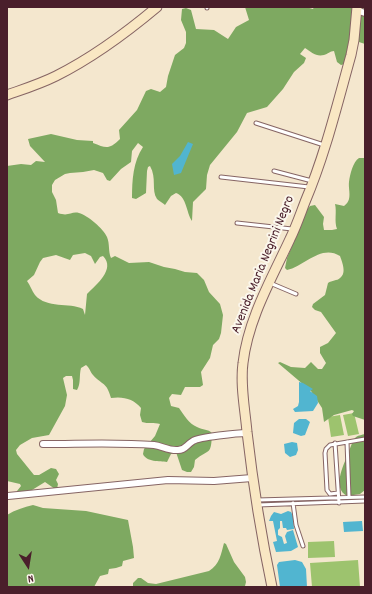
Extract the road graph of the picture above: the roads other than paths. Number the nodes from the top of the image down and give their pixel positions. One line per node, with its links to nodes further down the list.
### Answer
1 (157, 7): 3 (street)
2 (359, 10): 5 (street, Avenida Maria Negrini Negro)
3 (7, 95)
4 (256, 123): 5 (lane)
5 (325, 146): 8 (street, Avenida Maria Negrini Negro)
6 (274, 171): 8 (lane)
7 (221, 178): 8 (lane)
8 (312, 185): 10 (street, Avenida Maria Negrini Negro)
9 (237, 223): 10 (lane)
10 (294, 230): 11 (street, Avenida Maria Negrini Negro)
11 (269, 282): 12 (lane); 13 (street, Avenida Maria Negrini Negro)
12 (296, 294)
13 (247, 433): 16 (street); 18 (street, Avenida Maria Negrini Negro)
14 (365, 439): 15 (lane)
15 (348, 442): 17 (lane); 22 (lane)
16 (43, 444)
17 (335, 444): 19 (lane); 19 (lane)
18 (252, 478): 20 (street); 26 (street, Avenida Maria Negrini Negro)
19 (338, 493): 21 (lane)
20 (8, 496)
21 (339, 497): 22 (lane); 24 (lane); 27 (lane)
22 (350, 497): 23 (lane)
23 (365, 497)
24 (293, 499): 26 (lane); 28 (lane)
25 (365, 501): 27 (lane)
26 (256, 503): 28 (lane); 30 (street, Avenida Maria Negrini Negro)
27 (339, 503): 28 (lane)
28 (293, 504): 29 (lane)
29 (303, 546)
30 (272, 587)

